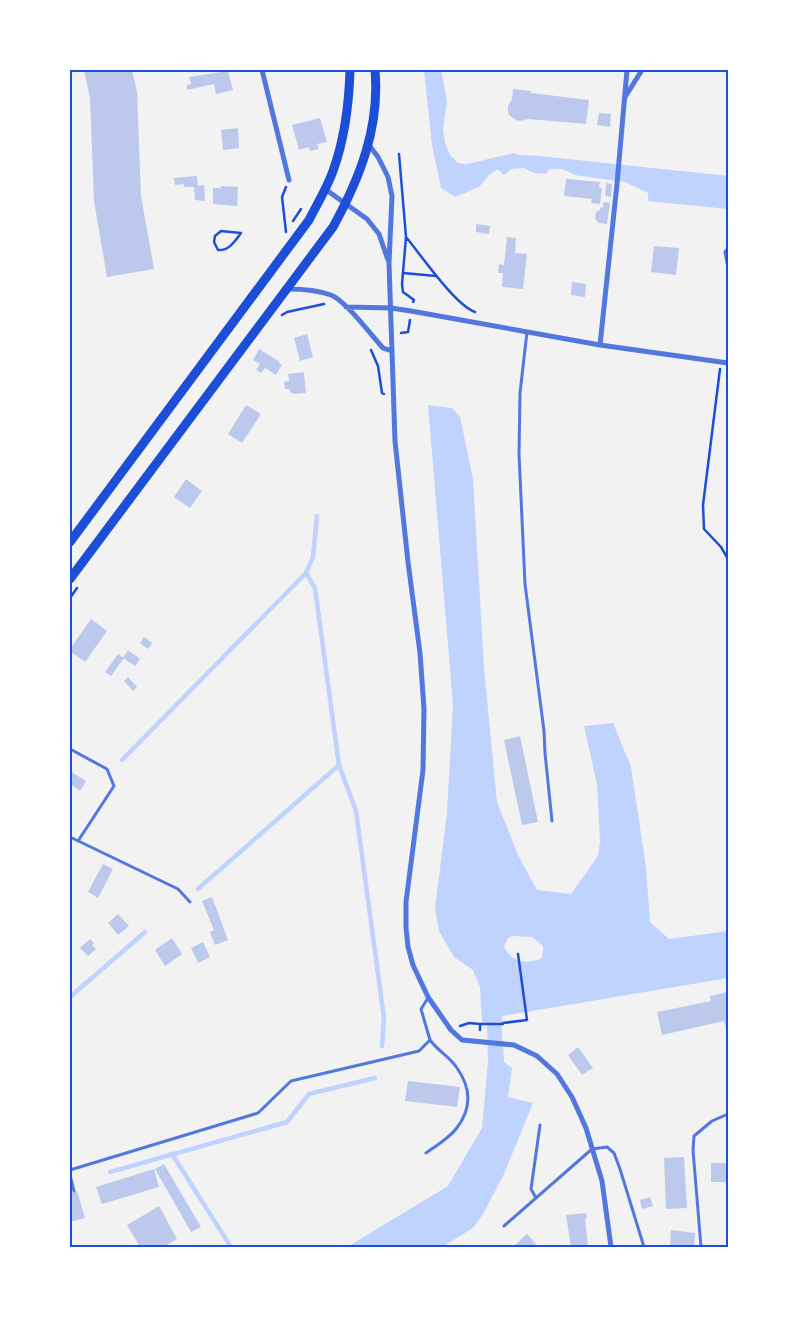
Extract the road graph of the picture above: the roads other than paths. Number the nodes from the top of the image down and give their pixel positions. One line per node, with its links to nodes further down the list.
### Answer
1 (262, 70): 8 (street)
2 (350, 70): 9 (main road)
3 (375, 70): 7 (main road)
4 (627, 70): 6 (street)
5 (642, 70): 6 (street)
6 (624, 99): 18 (street)
7 (369, 145): 10 (main road); 12 (street)
8 (289, 180)
9 (325, 189): 10 (street); 21 (main road)
10 (346, 203): 12 (street); 14 (main road)
11 (728, 248): 13 (lane)
12 (389, 263): 16 (street)
13 (728, 268)
14 (288, 289): 15 (street); 22 (main road)
15 (346, 307): 16 (street); 19 (street)
16 (391, 308): 17 (street); 19 (street)
17 (527, 332): 18 (street); 24 (lane)
18 (600, 346): 20 (street)
19 (392, 350): 28 (street)
20 (728, 364)
21 (70, 542)
22 (70, 579)
23 (70, 748): 26 (lane)
24 (552, 821)
25 (70, 837): 26 (lane)
26 (78, 841): 27 (lane)
27 (190, 902)
28 (428, 997): 29 (lane); 32 (street)
29 (430, 1040): 33 (lane); 34 (lane)
30 (728, 1114): 41 (lane)
31 (540, 1125): 37 (lane)
32 (592, 1149): 37 (lane); 39 (street); 40 (lane)
33 (426, 1153)
34 (70, 1170)
35 (70, 1175): 36 (lane)
36 (74, 1192)
37 (536, 1198): 38 (lane)
38 (504, 1226)
39 (611, 1247)
40 (644, 1247)
41 (701, 1247)

